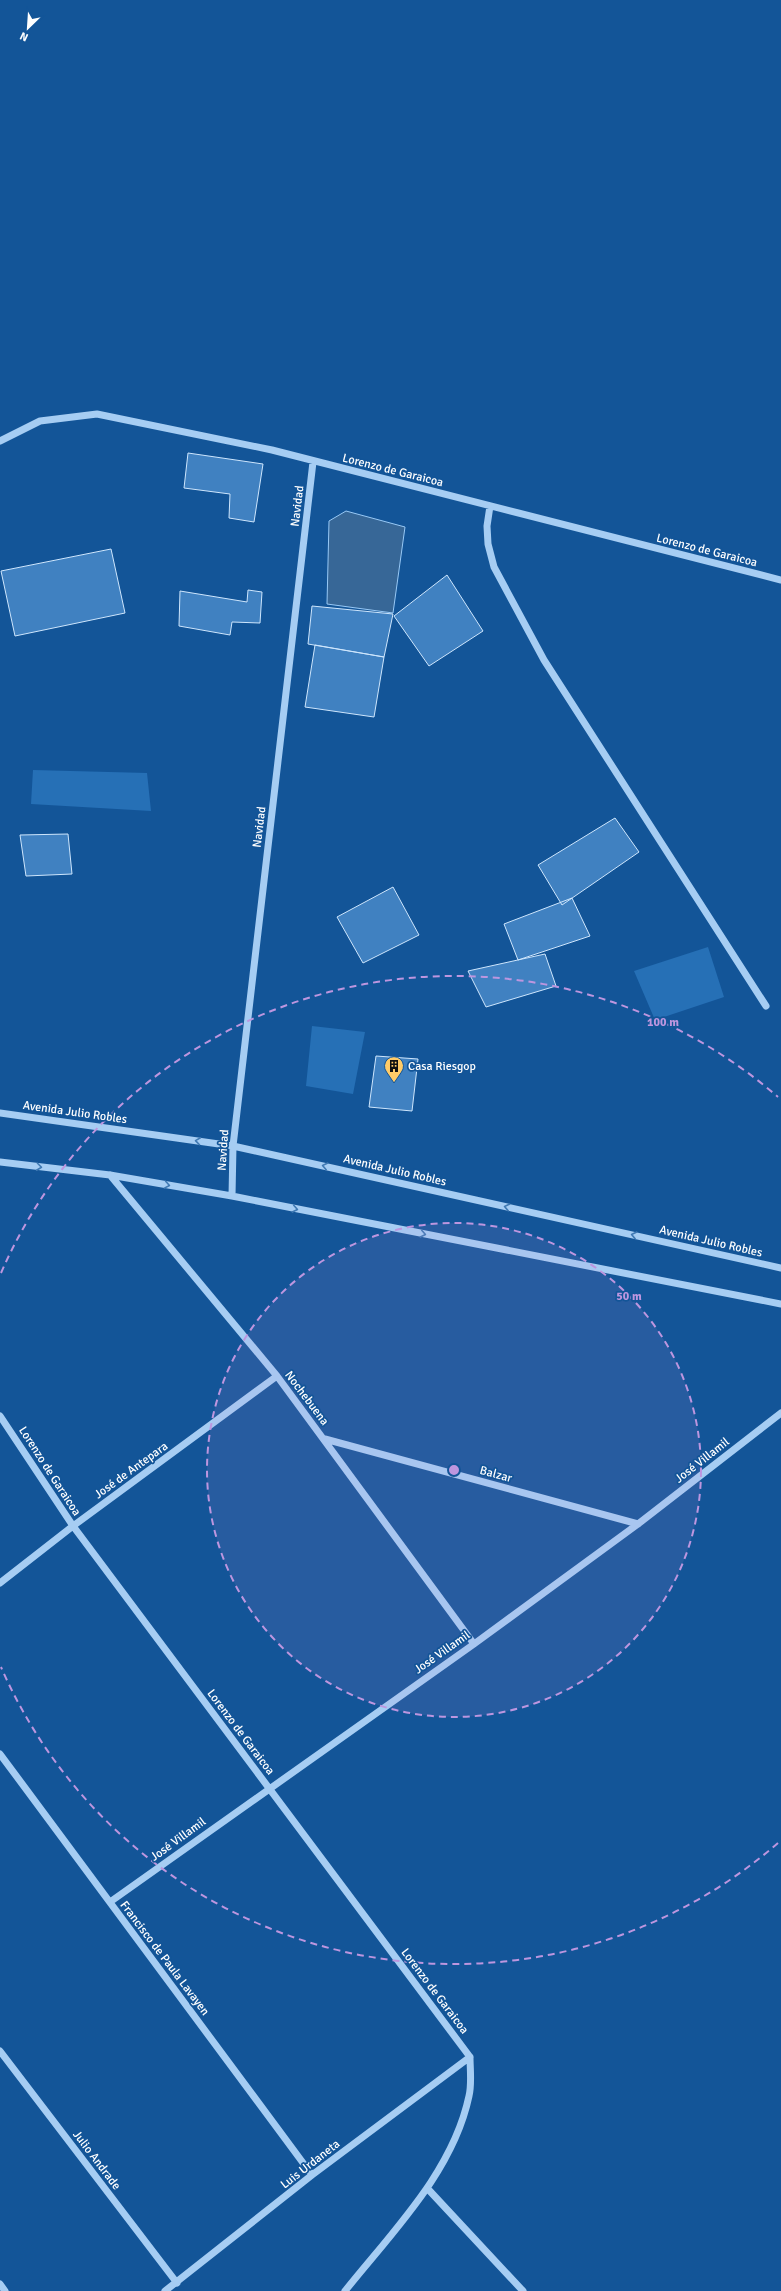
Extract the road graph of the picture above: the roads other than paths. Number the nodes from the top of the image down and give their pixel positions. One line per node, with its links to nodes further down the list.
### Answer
1 (0, 441): 2 (street, Lorenzo de Garaicoa)
2 (313, 462): 3 (street, Lorenzo de Garaicoa); 7 (street, Navidad)
3 (490, 506): 4 (street, Lorenzo de Garaicoa); 5 (street)
4 (781, 580)
5 (766, 1006)
6 (0, 1113): 7 (street, Avenida Julio Robles, one-way to 6)
7 (233, 1146): 10 (street, Navidad); 11 (street, Avenida Julio Robles, one-way to 7)
8 (0, 1162): 9 (street, one-way to 9)
9 (110, 1175): 10 (street, one-way to 10); 13 (street, Nochebuena)
10 (232, 1196): 12 (street, one-way to 12)
11 (781, 1268)
12 (781, 1304)
13 (277, 1376): 16 (street, Nochebuena); 18 (street, José de Antepara)
14 (781, 1413): 17 (street, José Villamil)
15 (0, 1416): 18 (street, Lorenzo de Garaicoa)
16 (325, 1439): 17 (street, Balzar); 20 (street, Nochebuena)
17 (638, 1524): 20 (street, José Villamil)
18 (73, 1526): 19 (street, José de Antepara); 22 (street, Lorenzo de Garaicoa)
19 (0, 1583)
20 (474, 1644): 22 (street, José Villamil)
21 (0, 1754): 23 (street, Francisco de Paula Lavayen)
22 (269, 1788): 23 (street, José Villamil); 25 (street, Lorenzo de Garaicoa)
23 (110, 1902): 26 (street, Francisco de Paula Lavayen)
24 (0, 2052): 28 (street, Julio Andrade)
25 (470, 2057): 26 (street, Luis Urdaneta); 27 (street)
26 (312, 2175): 28 (street, Luis Urdaneta)
27 (428, 2188): 32 (street); 33 (street)
28 (177, 2282): 31 (street, Luis Urdaneta)
29 (0, 2284): 30 (street)
30 (5, 2291)
31 (165, 2291)
32 (345, 2291)
33 (522, 2291)

